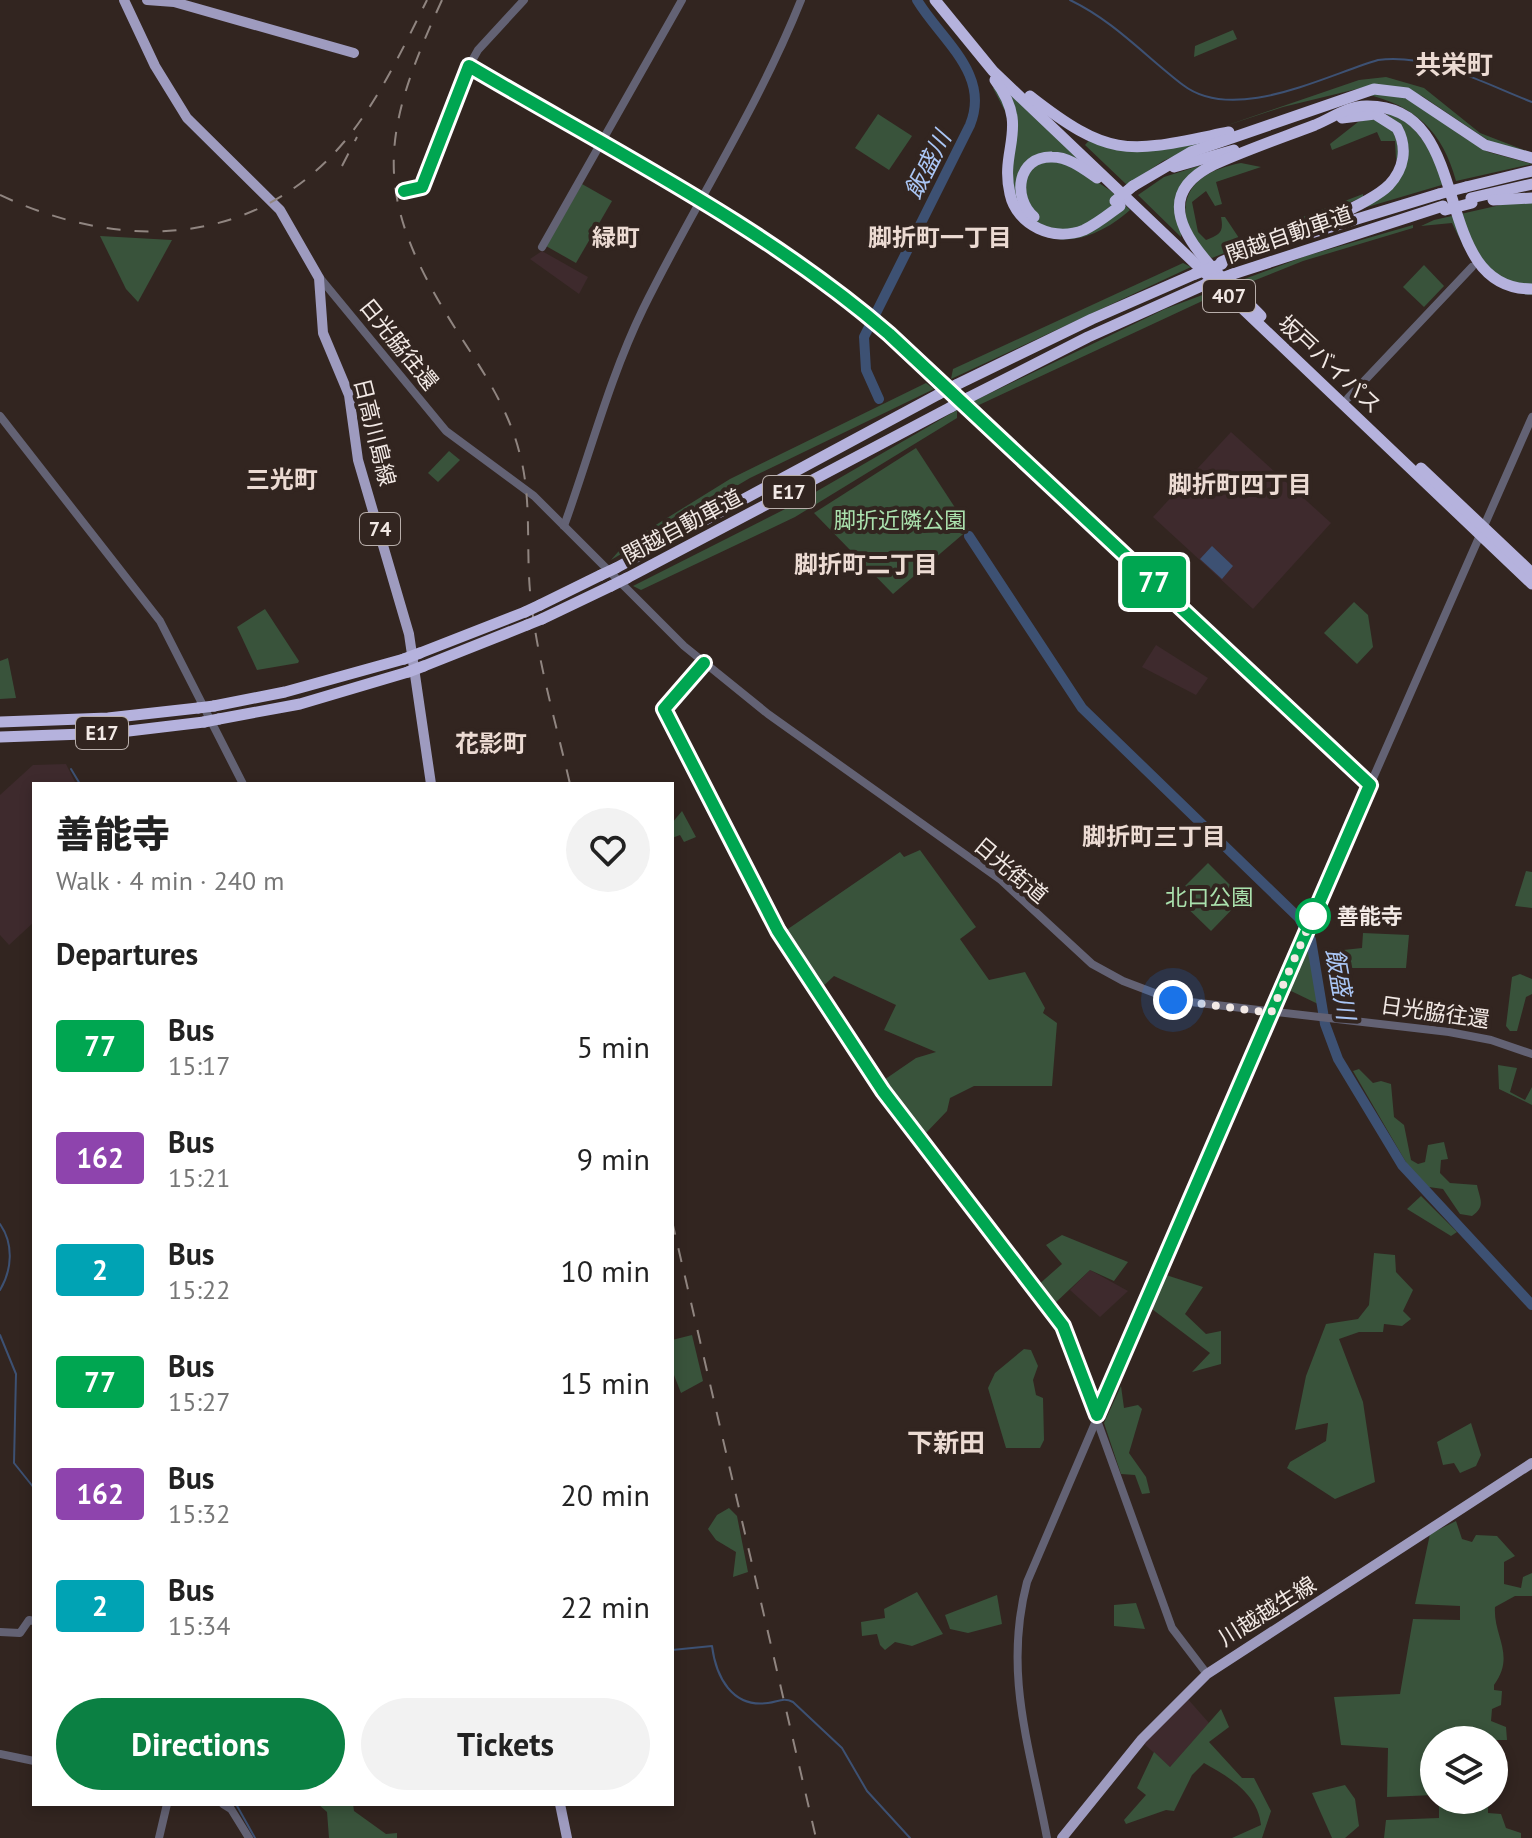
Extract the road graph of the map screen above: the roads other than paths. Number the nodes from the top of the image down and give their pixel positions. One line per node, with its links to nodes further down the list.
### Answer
1 (124, 0): 31 (main road, 日光脇往還 / 74)
2 (147, 0): 9 (main road)
3 (524, 0): 10 (street)
4 (682, 0): 16 (street)
5 (801, 0): 24 (street)
6 (935, 0): 8 (highway, 坂戸バイパス / 407)
7 (944, 0): 11 (highway, 坂戸バイパス / 407)
8 (960, 34): 25 (highway); 27 (highway, 坂戸バイパス / 407)
9 (354, 53)
10 (469, 66): 16 (street); 21 (street)
11 (1030, 96): 14 (highway); 34 (highway, 坂戸バイパス / 407)
12 (1310, 110): 14 (highway); 17 (highway); 32 (highway)
13 (1315, 125): 15 (highway); 29 (highway); 33 (highway)
14 (1261, 127): 20 (highway)
15 (1266, 142): 20 (highway); 34 (highway)
16 (602, 145): 24 (street); 28 (street)
17 (1532, 158)
18 (1532, 171): 22 (highway, 関越自動車道 / E17)
19 (1532, 184): 22 (highway, 関越自動車道 / E17)
20 (1136, 189): 25 (highway, bridge)
21 (404, 191)
22 (1470, 196): 23 (highway); 26 (highway, 関越自動車道 / E17, bridge)
23 (1532, 198)
24 (701, 203): 38 (street); 47 (street)
25 (1117, 203): 27 (highway)
26 (1443, 203): 29 (highway, 関越自動車道 / E17); 44 (highway, 関越自動車道 / E17, bridge)
27 (1148, 218): 39 (highway, 坂戸バイパス / 407)
28 (542, 247)
29 (1222, 263): 43 (highway, 関越自動車道 / E17, bridge)
30 (1472, 267): 35 (street)
31 (319, 278): 38 (street, 日光脇往還); 46 (main road, 日高川島線 / 74)
32 (1532, 283)
33 (1532, 289)
34 (1261, 316): 35 (highway, 坂戸バイパス / 407)
35 (1348, 398): 39 (highway, 坂戸バイパス / 407)
36 (0, 416): 45 (street)
37 (1532, 417): 39 (street)
38 (564, 526): 42 (street, 日光脇往還)
39 (1482, 531): 40 (highway, 坂戸バイパス / 407); 41 (highway, 坂戸バイパス / 407); 47 (street)
40 (1532, 573)
41 (1532, 584)
42 (704, 663): 48 (street, 日光街道); 51 (street)
43 (0, 722)
44 (0, 737)
45 (242, 782)
46 (431, 782)
47 (1370, 785): 48 (street)
48 (1271, 1013): 49 (street, 日光街道); 51 (street)
49 (1325, 1018): 50 (street, 日光脇往還)
50 (1532, 1054)
51 (1097, 1415): 55 (street); 64 (street)
52 (1532, 1463): 55 (main road, 川越越生線)
53 (32, 1621): 54 (street)
54 (0, 1632)
55 (1207, 1674): 65 (main road, 川越越生線)
56 (0, 1754): 57 (street)
57 (32, 1761)
58 (167, 1806): 61 (street)
59 (230, 1806): 62 (street)
60 (560, 1806): 63 (main road)
61 (159, 1838)
62 (249, 1838)
63 (567, 1838)
64 (1047, 1838)
65 (1062, 1838)

